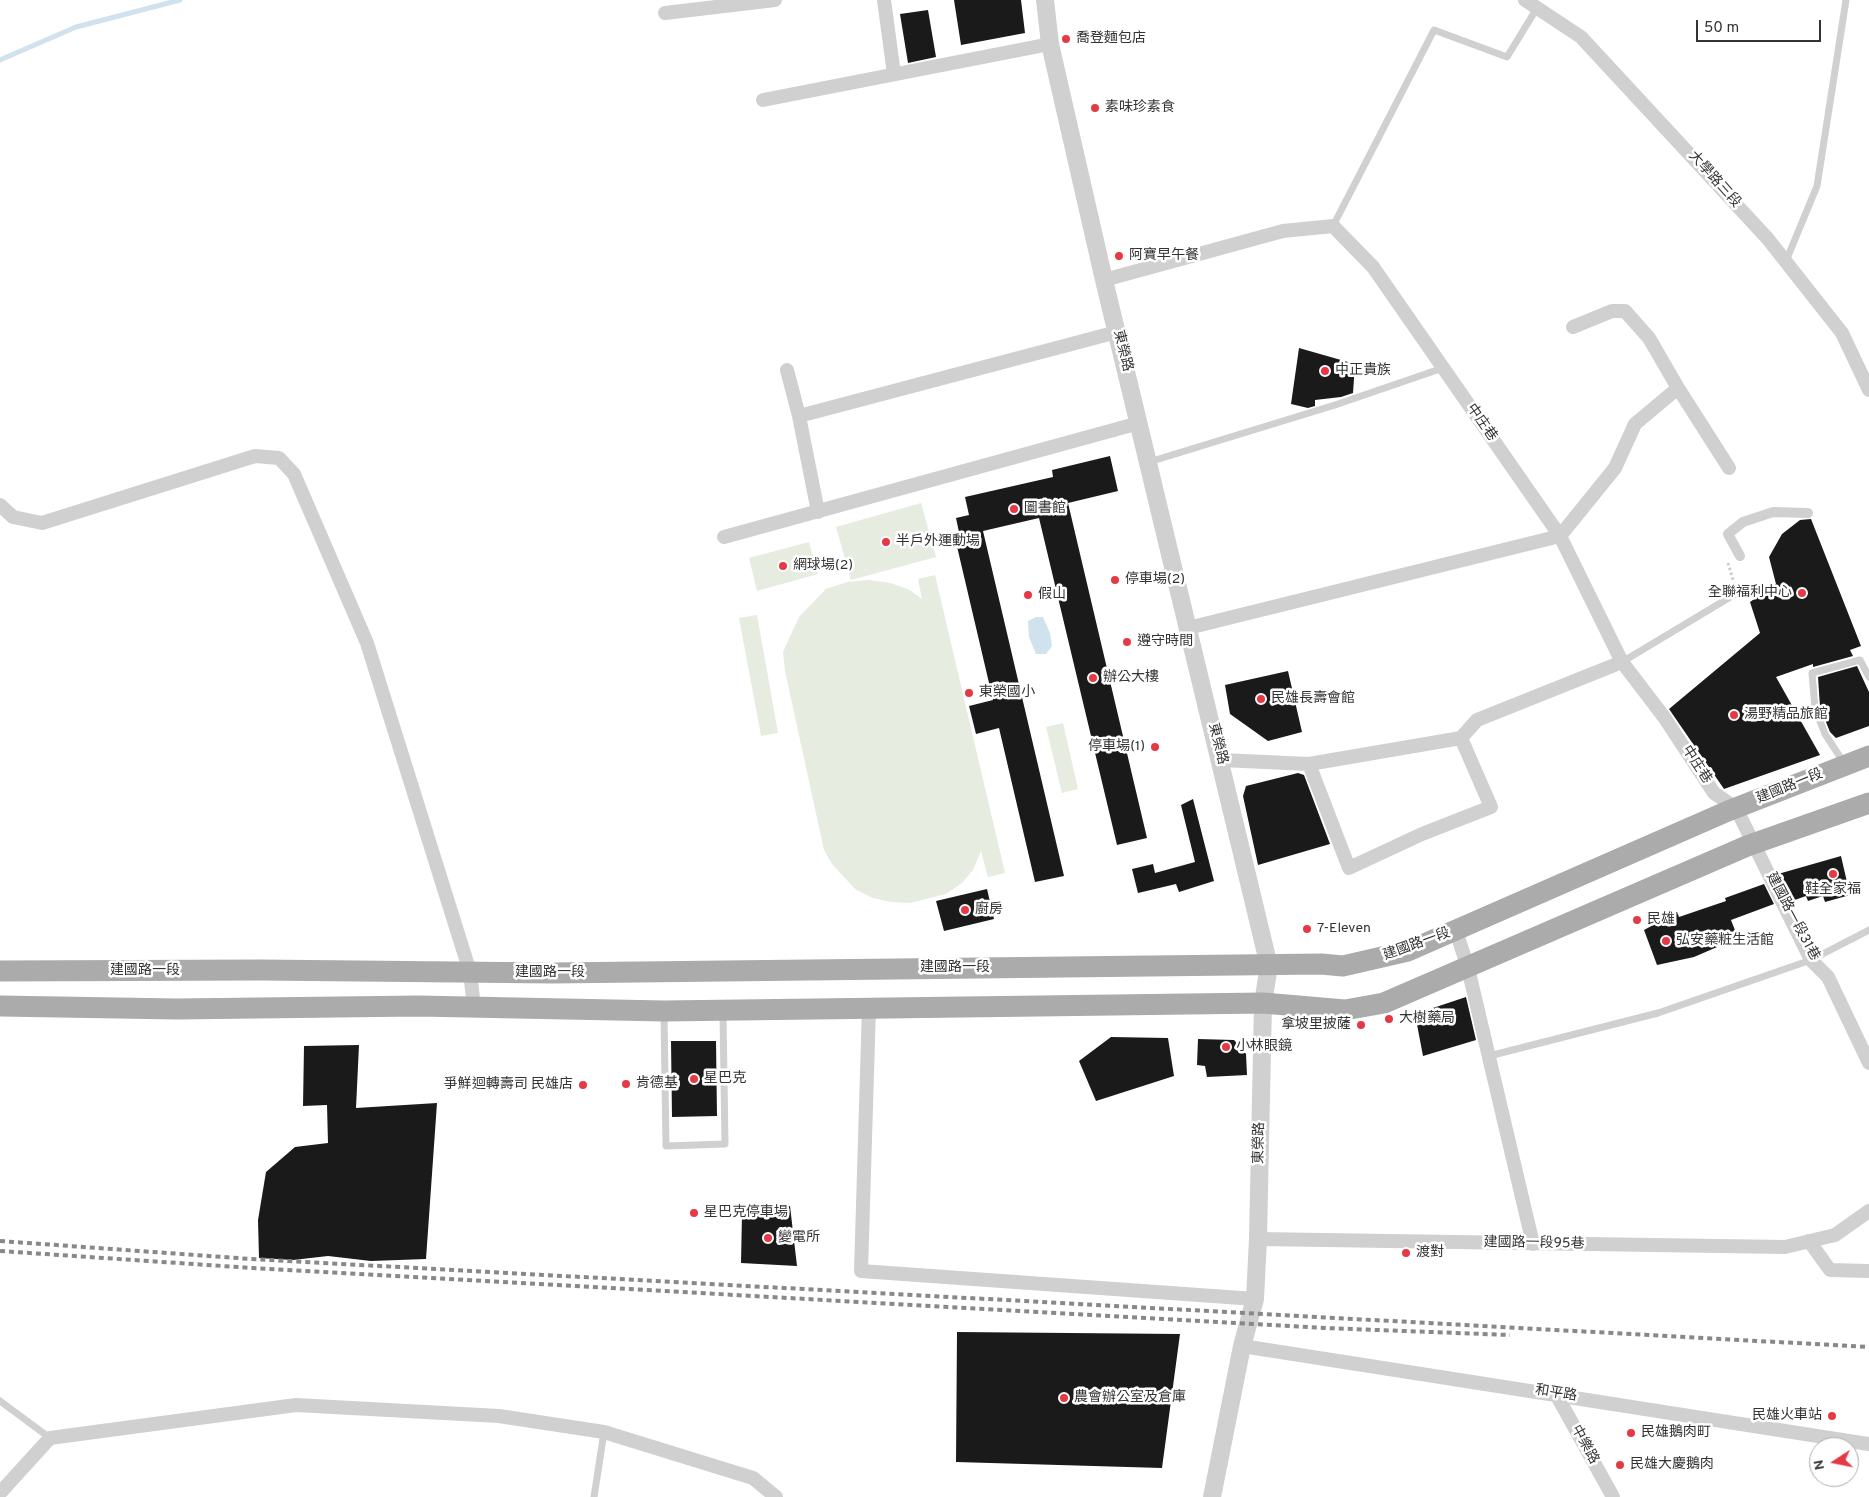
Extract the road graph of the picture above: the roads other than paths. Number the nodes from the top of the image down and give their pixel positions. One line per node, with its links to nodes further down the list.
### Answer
1 (674, 0): 2 (street)
2 (776, 0)
3 (884, 0): 9 (street)
4 (1045, 0): 8 (street, 東榮路)
5 (1525, 0): 7 (street, 大學路三段)
6 (1846, 0): 12 (lane)
7 (1537, 8): 11 (lane); 12 (street, 大學路三段)
8 (1050, 44): 9 (street); 13 (street, 東榮路)
9 (894, 74): 10 (street)
10 (763, 100)
11 (1333, 226): 13 (street); 16 (street, 中庄巷)
12 (1786, 261): 19 (street, 大學路三段)
13 (1104, 280): 15 (street, 東榮路)
14 (1573, 327): 18 (street)
15 (1118, 332): 20 (street); 21 (street, 東榮路)
16 (1443, 368): 22 (lane); 27 (street, 中庄巷)
17 (788, 370): 20 (street)
18 (1678, 388): 23 (street); 27 (street)
19 (1869, 390)
20 (799, 416): 25 (street)
21 (1139, 423): 22 (street, 東榮路); 25 (street)
22 (1148, 462): 31 (street, 東榮路)
23 (1729, 468)
24 (0, 505): 48 (street)
25 (818, 512): 28 (street)
26 (1808, 513): 29 (street)
27 (1560, 536): 31 (street); 32 (street, 中庄巷)
28 (724, 537)
29 (1740, 556)
30 (1737, 593): 32 (lane)
31 (1188, 628): 36 (street, 東榮路)
32 (1622, 662): 34 (street); 40 (street, 中庄巷)
33 (1869, 677): 38 (lane)
34 (1460, 738): 37 (street); 37 (street)
35 (1869, 756): 38 (main road, 建國路一段)
36 (1221, 760): 37 (street); 45 (street, 東榮路)
37 (1309, 764)
38 (1846, 765): 40 (main road, 建國路一段)
39 (1869, 803): 41 (main road)
40 (1740, 816): 41 (street, 建國路一段31巷); 43 (main road, 建國路一段)
41 (1754, 844): 44 (street, 建國路一段31巷); 46 (main road)
42 (1869, 930): 44 (lane)
43 (1456, 931): 45 (main road, 建國路一段); 46 (street)
44 (1812, 960): 55 (lane); 56 (street, 建國路一段31巷)
45 (1269, 966): 48 (main road, 建國路一段); 49 (street, 東榮路)
46 (1468, 968): 49 (main road); 55 (street)
47 (0, 971): 48 (main road, 建國路一段)
48 (470, 972): 51 (street)
49 (1263, 1003): 52 (main road); 58 (street, 東榮路)
50 (0, 1006): 51 (main road)
51 (474, 1007): 54 (main road)
52 (869, 1007): 53 (main road); 62 (street)
53 (723, 1010): 54 (main road); 54 (lane)
54 (664, 1011)
55 (1489, 1056): 60 (street)
56 (1869, 1063)
57 (1869, 1211): 59 (street)
58 (1258, 1239): 60 (street, 建國路一段95巷); 62 (street, 東榮路)
59 (1809, 1241): 60 (street, 建國路一段95巷); 61 (street)
60 (1533, 1244)
61 (1869, 1271)
62 (1254, 1299): 63 (street, 東榮路)
63 (1242, 1346): 64 (street, 和平路); 72 (street, 東榮路)
64 (1556, 1394): 68 (street, 和平路); 73 (street, 中樂路)
65 (0, 1401): 67 (lane)
66 (604, 1432): 67 (street); 70 (lane); 71 (street)
67 (50, 1438): 69 (street)
68 (1869, 1444)
69 (0, 1493)
70 (594, 1497)
71 (776, 1497)
72 (1212, 1497)
73 (1613, 1497)

